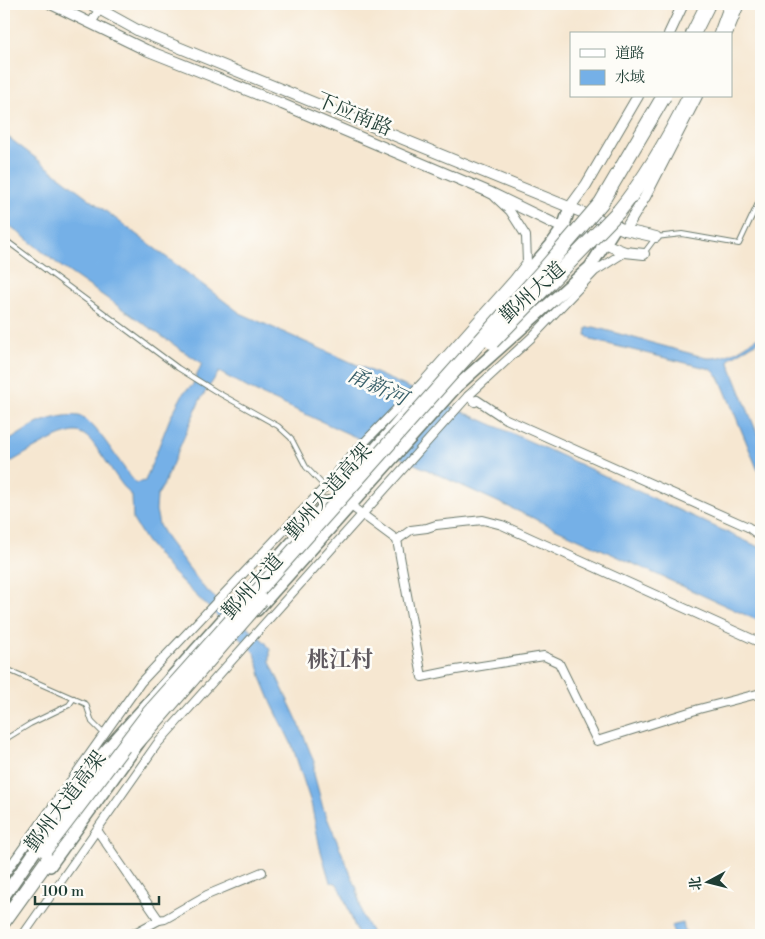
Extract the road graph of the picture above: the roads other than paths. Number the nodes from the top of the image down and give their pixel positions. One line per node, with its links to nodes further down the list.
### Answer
1 (51, 4): 7 (main road, 下应南路)
2 (683, 4): 8 (main road)
3 (708, 4): 9 (highway)
4 (732, 4): 10 (highway)
5 (739, 4): 11 (main road)
6 (98, 5): 7 (street); 18 (main road, 下应南路)
7 (91, 23): 16 (main road, 下应南路)
8 (670, 32)
9 (694, 32)
10 (722, 32)
11 (728, 32)
12 (637, 98): 18 (main road)
13 (663, 98): 43 (highway, 鄞州大道高架, bridge)
14 (689, 98): 45 (highway, 鄞州大道高架, bridge)
15 (696, 98): 20 (main road)
16 (489, 192): 19 (main road, 下应南路); 26 (street, 鄞州大道)
17 (761, 197): 21 (lane)
18 (570, 207): 19 (main road, 鄞州大道); 20 (main road, 下应南路)
19 (563, 228): 23 (main road, 下应南路); 26 (main road, 鄞州大道)
20 (621, 228): 21 (main road, 下应南路); 23 (main road, 鄞州大道)
21 (656, 237): 25 (lane)
22 (4, 239): 28 (lane)
23 (604, 244): 24 (main road, 下应南路); 29 (main road, 鄞州大道)
24 (625, 252): 25 (main road, 下应南路); 27 (street, 鄞州大道)
25 (644, 254)
26 (427, 383): 28 (street, 鄞州大道); 42 (main road, 鄞州大道)
27 (468, 396): 30 (street, 鄞州大道); 31 (street)
28 (325, 486): 37 (street, 鄞州大道)
29 (351, 506): 30 (street); 46 (main road, 鄞州大道)
30 (362, 514): 32 (street); 39 (street, 鄞州大道)
31 (761, 533)
32 (397, 540): 33 (street); 35 (street)
33 (761, 643)
34 (4, 668): 36 (lane)
35 (761, 693)
36 (74, 698): 37 (lane); 38 (lane)
37 (104, 734): 41 (street, 鄞州大道)
38 (4, 740)
39 (97, 830): 44 (street); 47 (street, 鄞州大道)
40 (262, 872): 44 (street)
41 (4, 875)
42 (4, 896)
43 (4, 908)
44 (159, 920): 48 (street)
45 (4, 921)
46 (4, 930)
47 (22, 935)
48 (131, 935)

